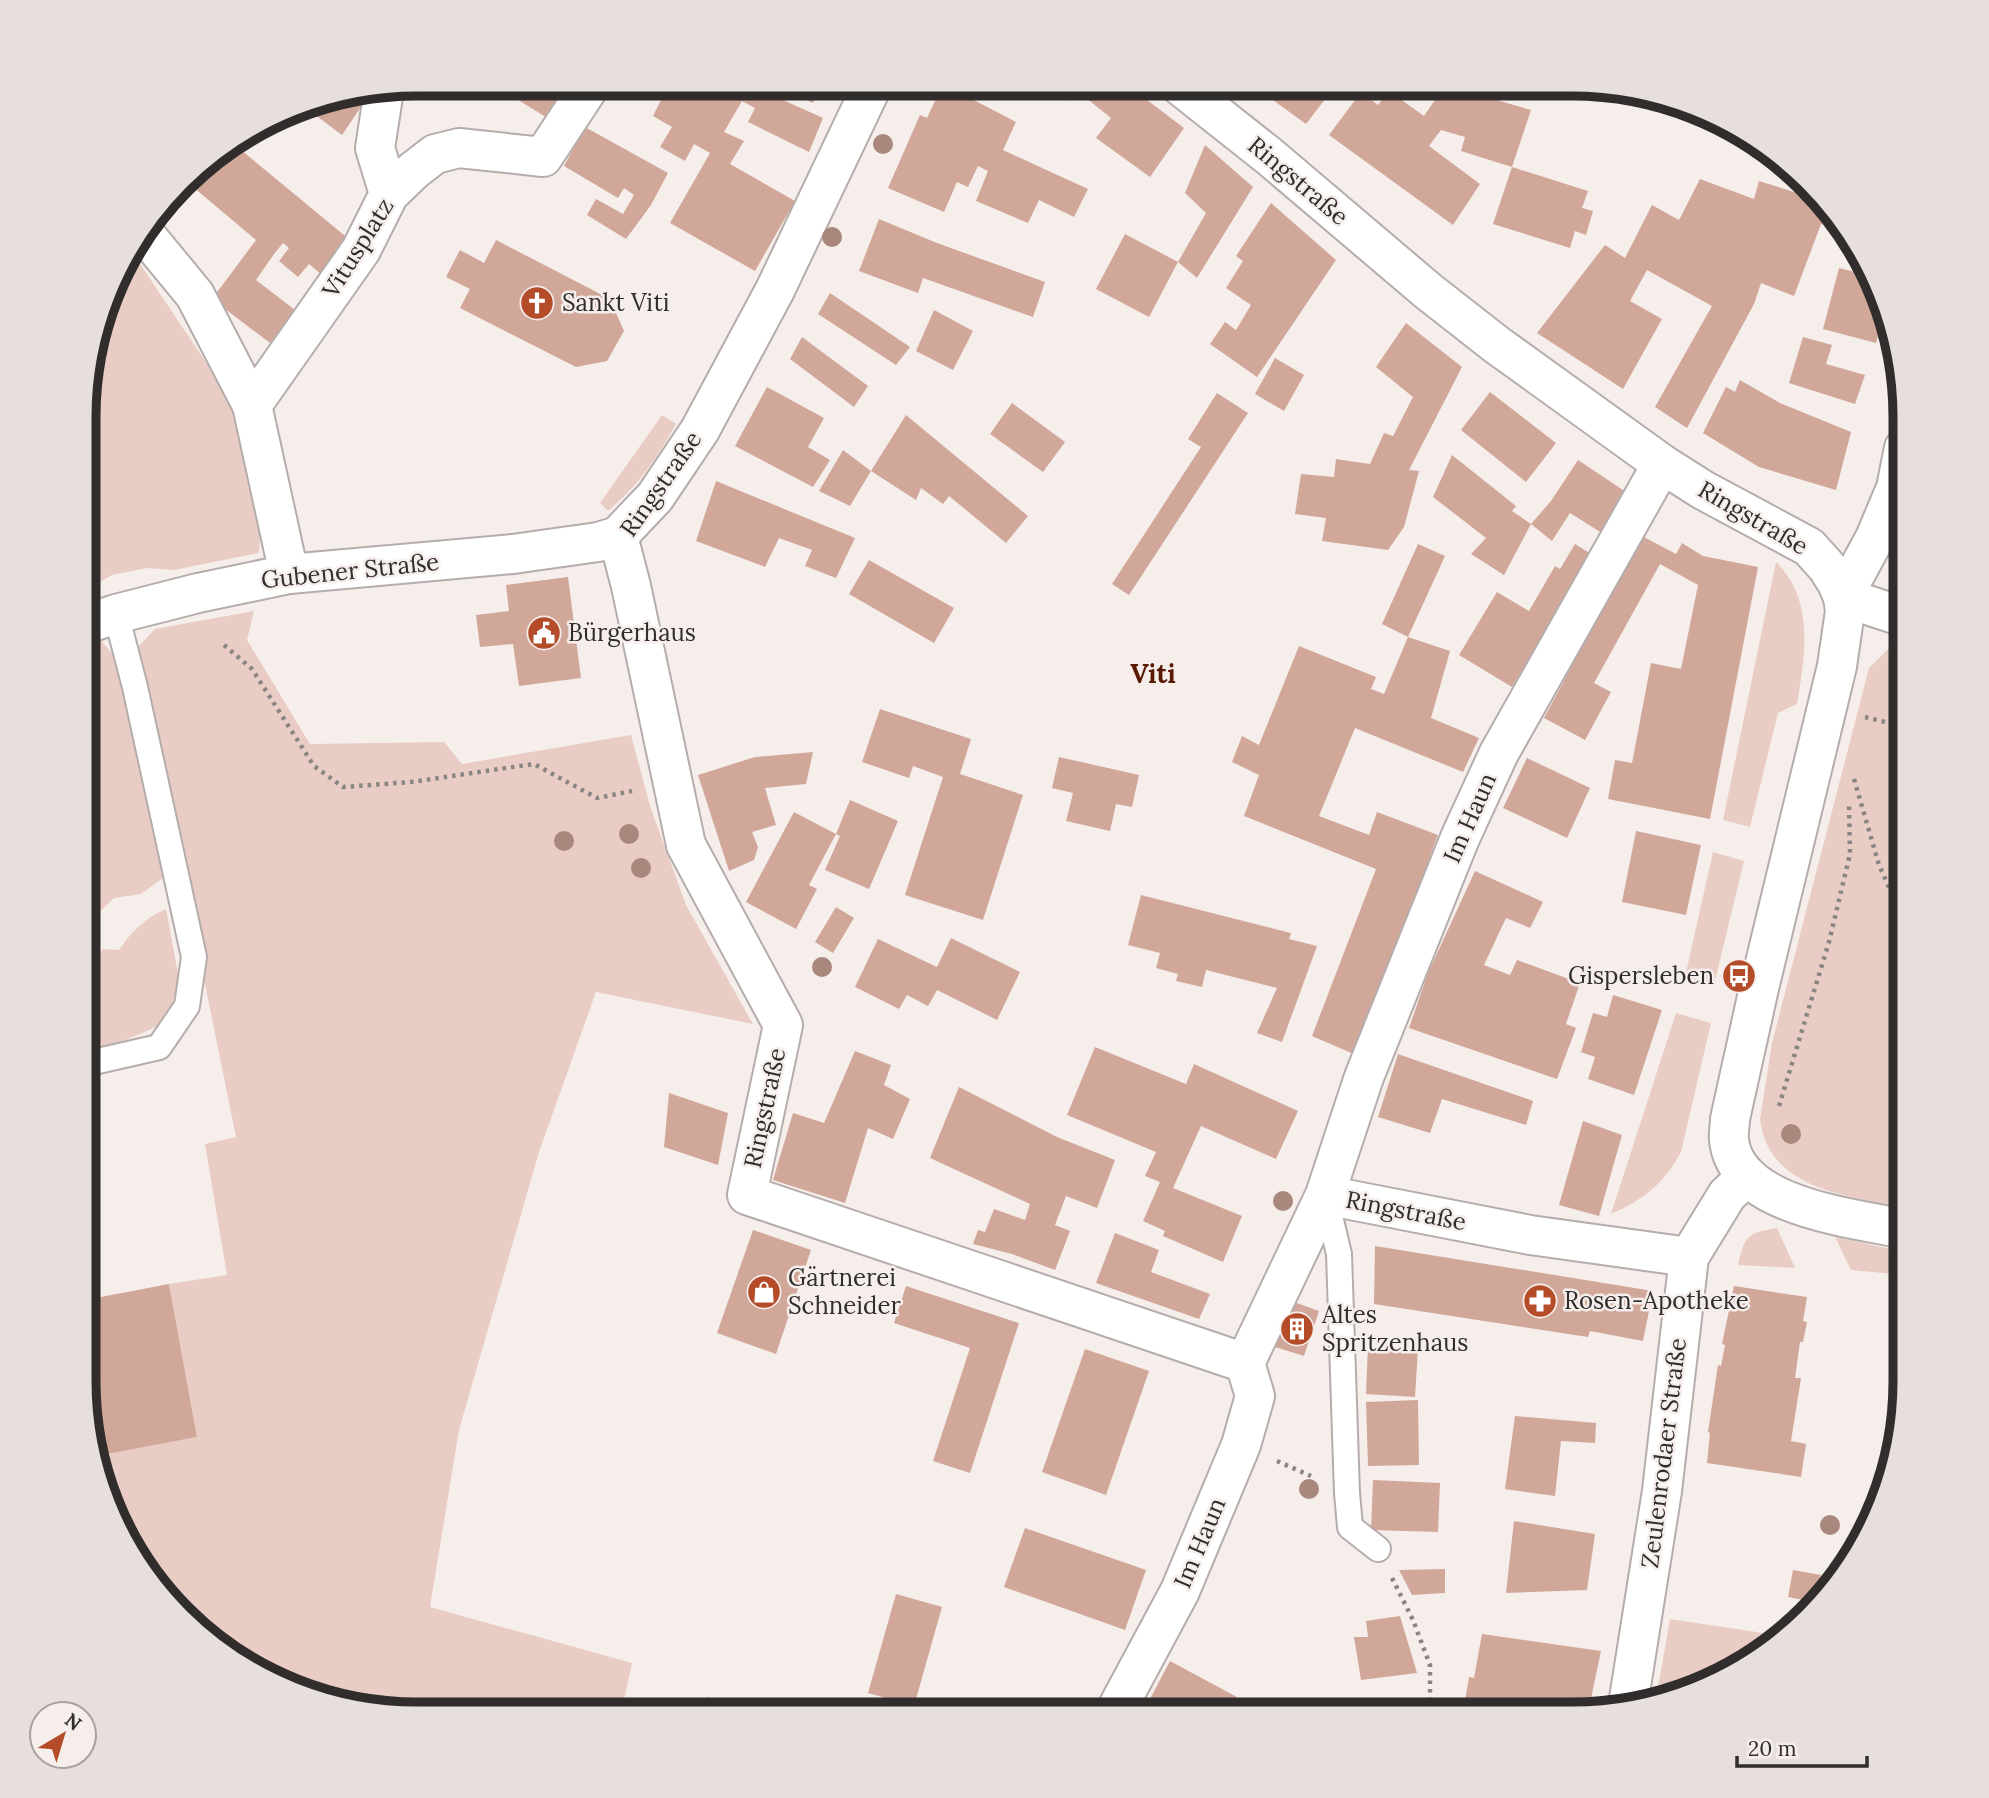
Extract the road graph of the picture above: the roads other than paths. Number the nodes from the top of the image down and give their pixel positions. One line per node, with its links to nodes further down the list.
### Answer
1 (583, 96): 5 (street, Vitusplatz)
2 (867, 96): 10 (street, Ringstraße)
3 (1192, 96): 8 (street, Ringstraße)
4 (383, 98): 5 (street)
5 (389, 194): 7 (street, Vitusplatz)
6 (150, 240): 7 (street)
7 (252, 405): 11 (street)
8 (1662, 464): 12 (street, Ringstraße); 17 (street, Im Haun)
9 (1893, 495): 12 (street)
10 (618, 536): 11 (street, Gubener Straße); 20 (street, Ringstraße)
11 (289, 574): 14 (street, Gubener Straße)
12 (1843, 597): 13 (street); 16 (street)
13 (1893, 613)
14 (101, 619): 15 (lane)
15 (96, 1061)
16 (1747, 1176): 18 (street); 19 (street, Zeulenrodaer Straße)
17 (1325, 1195): 19 (street, Ringstraße); 20 (street, Ringstraße); 21 (lane)
18 (1893, 1226)
19 (1689, 1257): 22 (street, Zeulenrodaer Straße)
20 (1245, 1363): 23 (street, Im Haun)
21 (1378, 1549)
22 (1629, 1697)
23 (1121, 1702)

